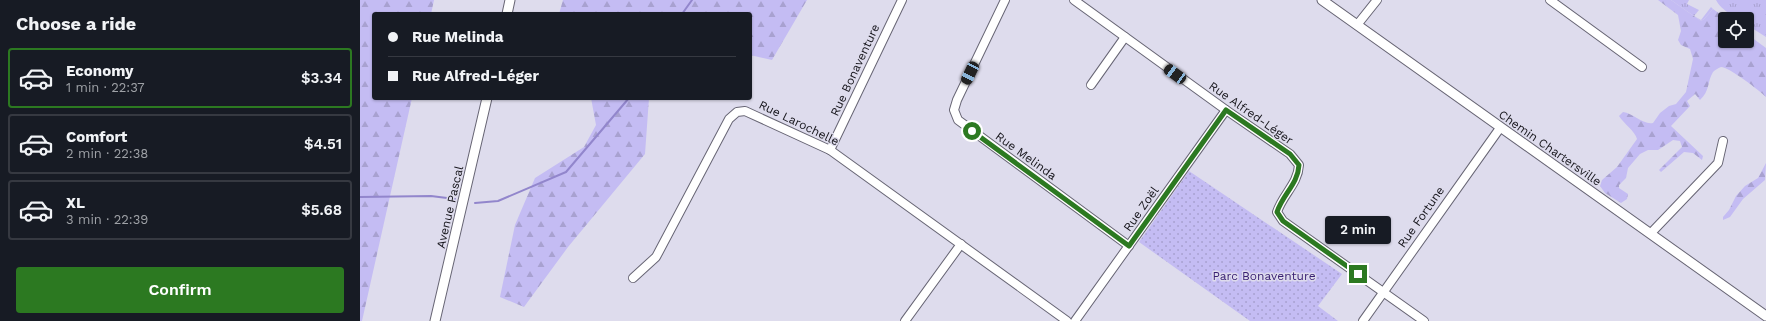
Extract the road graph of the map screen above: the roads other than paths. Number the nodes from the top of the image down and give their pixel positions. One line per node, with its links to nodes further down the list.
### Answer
1 (510, 0): 8 (street)
2 (902, 0): 17 (street, Rue Bonaventure)
3 (1005, 0): 20 (street, Rue Melinda)
4 (1074, 0): 10 (street, Rue Alfred-Léger)
5 (1322, 0): 9 (street, Chemin Chartersville)
6 (1377, 0): 9 (street)
7 (1550, 0): 11 (street)
8 (507, 12)
9 (1357, 25): 15 (street, Chemin Chartersville)
10 (1125, 37): 12 (street); 14 (street, Rue Alfred-Léger)
11 (1642, 67)
12 (1091, 85)
13 (487, 100): 24 (street, Avenue Pascal)
14 (1226, 110): 20 (street, Rue Zoël); 22 (street, Rue Alfred-Léger)
15 (1500, 128): 18 (street, Chemin Chartersville); 22 (street, Rue Fortune)
16 (1723, 140): 18 (street)
17 (830, 150): 19 (street, Rue Larochelle); 21 (street, Rue Larochelle)
18 (1651, 233): 23 (street, Chemin Chartersville)
19 (961, 244): 25 (street); 26 (street, Rue Larochelle)
20 (1129, 246): 27 (street, Rue Zoël)
21 (633, 278)
22 (1383, 292): 28 (street, Rue Fortune); 29 (street, Rue Alfred-Léger)
23 (1766, 316)
24 (435, 321)
25 (905, 321)
26 (1067, 321)
27 (1075, 321)
28 (1363, 321)
29 (1424, 321)

